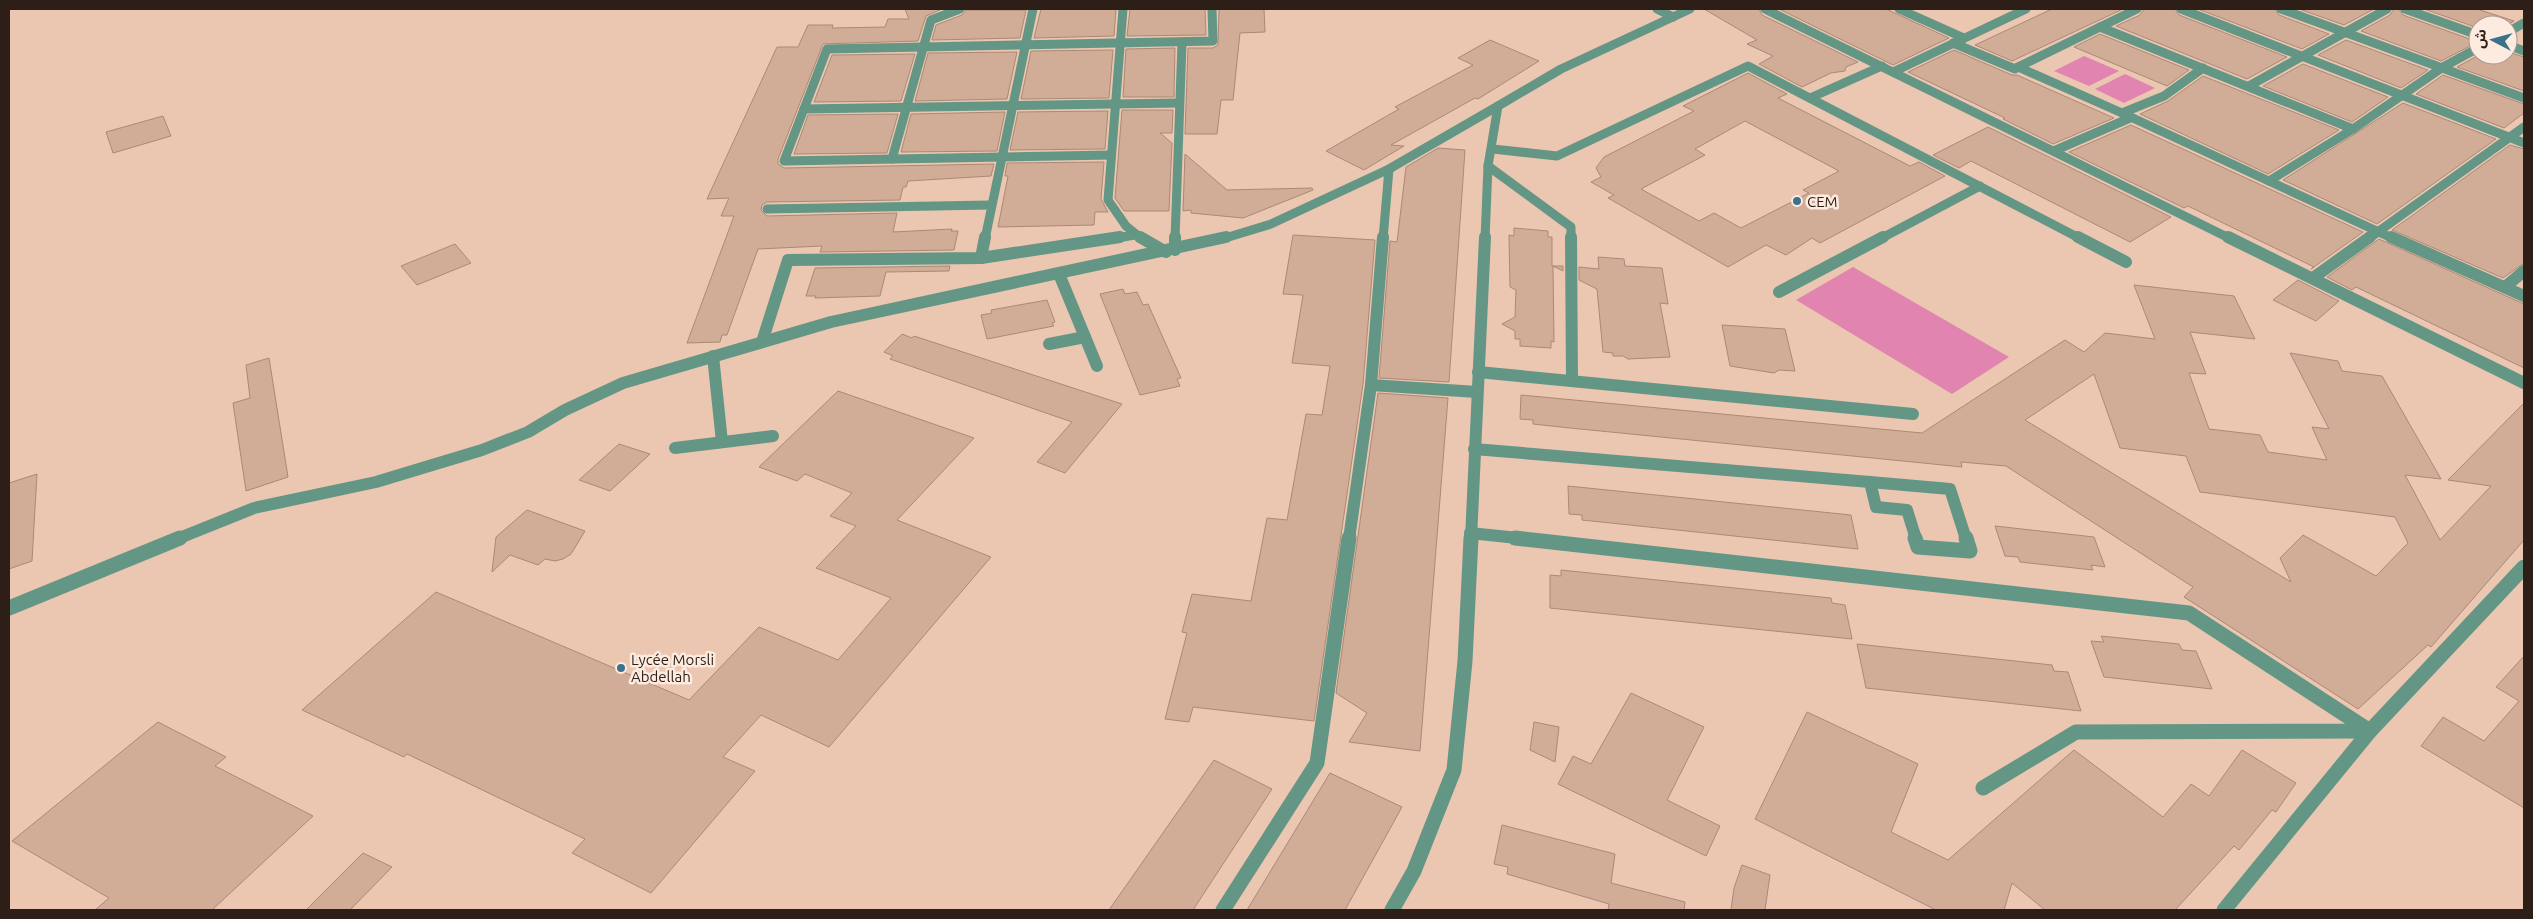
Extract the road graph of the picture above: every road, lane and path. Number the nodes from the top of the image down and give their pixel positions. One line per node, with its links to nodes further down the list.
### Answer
1 (960, 9): 24 (street)
2 (1033, 9): 23 (street)
3 (1123, 9): 21 (street)
4 (1212, 9): 20 (street)
5 (1657, 9): 15 (street)
6 (1690, 9): 15 (street)
7 (1765, 9): 27 (street)
8 (1899, 9): 19 (street)
9 (2026, 9): 19 (street)
10 (2137, 9): 16 (street)
11 (2181, 9): 26 (street)
12 (2281, 9): 18 (street)
13 (2387, 9): 18 (street)
14 (2405, 9): 17 (street)
15 (1673, 16): 39 (street)
16 (2100, 27): 28 (street); 30 (street)
17 (2468, 31)
18 (2346, 33): 26 (street); 29 (street)
19 (1964, 38): 22 (street)
20 (1182, 43): 21 (street); 36 (street)
21 (1122, 44): 23 (street); 37 (street)
22 (1953, 44): 28 (street); 31 (street)
23 (1026, 45): 24 (street); 38 (street)
24 (924, 47): 40 (street); 41 (street)
25 (2468, 53): 29 (street)
26 (2302, 56): 32 (street); 33 (street)
27 (1882, 66): 31 (street); 34 (street)
28 (2018, 67): 42 (street)
29 (2443, 67): 33 (street); 35 (street)
30 (2204, 68): 32 (street); 42 (street)
31 (1893, 72): 48 (street)
32 (2249, 86): 44 (street)
33 (2402, 95): 44 (street); 45 (street)
34 (1810, 98): 47 (street); 55 (street)
35 (2524, 98)
36 (1179, 103): 37 (street); 60 (street)
37 (1116, 105): 38 (street); 49 (street)
38 (1014, 106): 40 (street); 50 (street)
39 (1498, 106): 47 (street); 53 (street)
40 (907, 108): 41 (street); 51 (street)
41 (804, 109): 51 (street)
42 (2126, 115): 48 (street); 54 (street)
43 (2524, 127): 45 (street)
44 (2353, 128): 54 (street)
45 (2510, 138): 46 (street); 58 (street)
46 (2524, 143)
47 (1492, 149): 52 (street)
48 (2056, 150): 65 (street)
49 (1111, 155): 50 (street); 59 (street)
50 (1003, 157): 51 (street); 56 (street)
51 (892, 159)
52 (1488, 166): 74 (street); 75 (street)
53 (1389, 169): 60 (street); 77 (street)
54 (2269, 181): 58 (street)
55 (1980, 186): 62 (street); 67 (street)
56 (991, 205): 57 (street); 61 (street)
57 (767, 209)
58 (2379, 232): 65 (street); 66 (street)
59 (1135, 235): 60 (street); 61 (street)
60 (1170, 251): 64 (street)
61 (981, 258): 70 (street)
62 (2126, 262)
63 (2524, 271): 66 (street)
64 (1059, 274): 69 (street); 70 (street)
65 (2313, 278): 76 (street)
66 (2505, 287): 68 (street)
67 (1779, 292)
68 (2524, 296)
69 (1085, 337): 71 (street); 73 (street)
70 (762, 342): 72 (street)
71 (1049, 344)
72 (713, 356): 81 (street); 87 (street)
73 (1097, 366)
74 (1478, 372): 75 (street); 78 (street)
75 (1572, 381): 79 (street)
76 (2524, 384)
77 (1371, 385): 78 (street); 90 (street)
78 (1477, 392): 83 (street)
79 (1913, 414)
80 (773, 436): 81 (street)
81 (722, 442): 82 (street)
82 (675, 448)
83 (1474, 449): 84 (street); 85 (street)
84 (1870, 482): 84 (street)
85 (1470, 533): 88 (street); 91 (street)
86 (2524, 567): 88 (street)
87 (9, 608)
88 (2370, 731): 89 (street); 92 (street)
89 (1983, 788)
90 (1223, 910)
91 (1392, 910)
92 (2224, 910)

